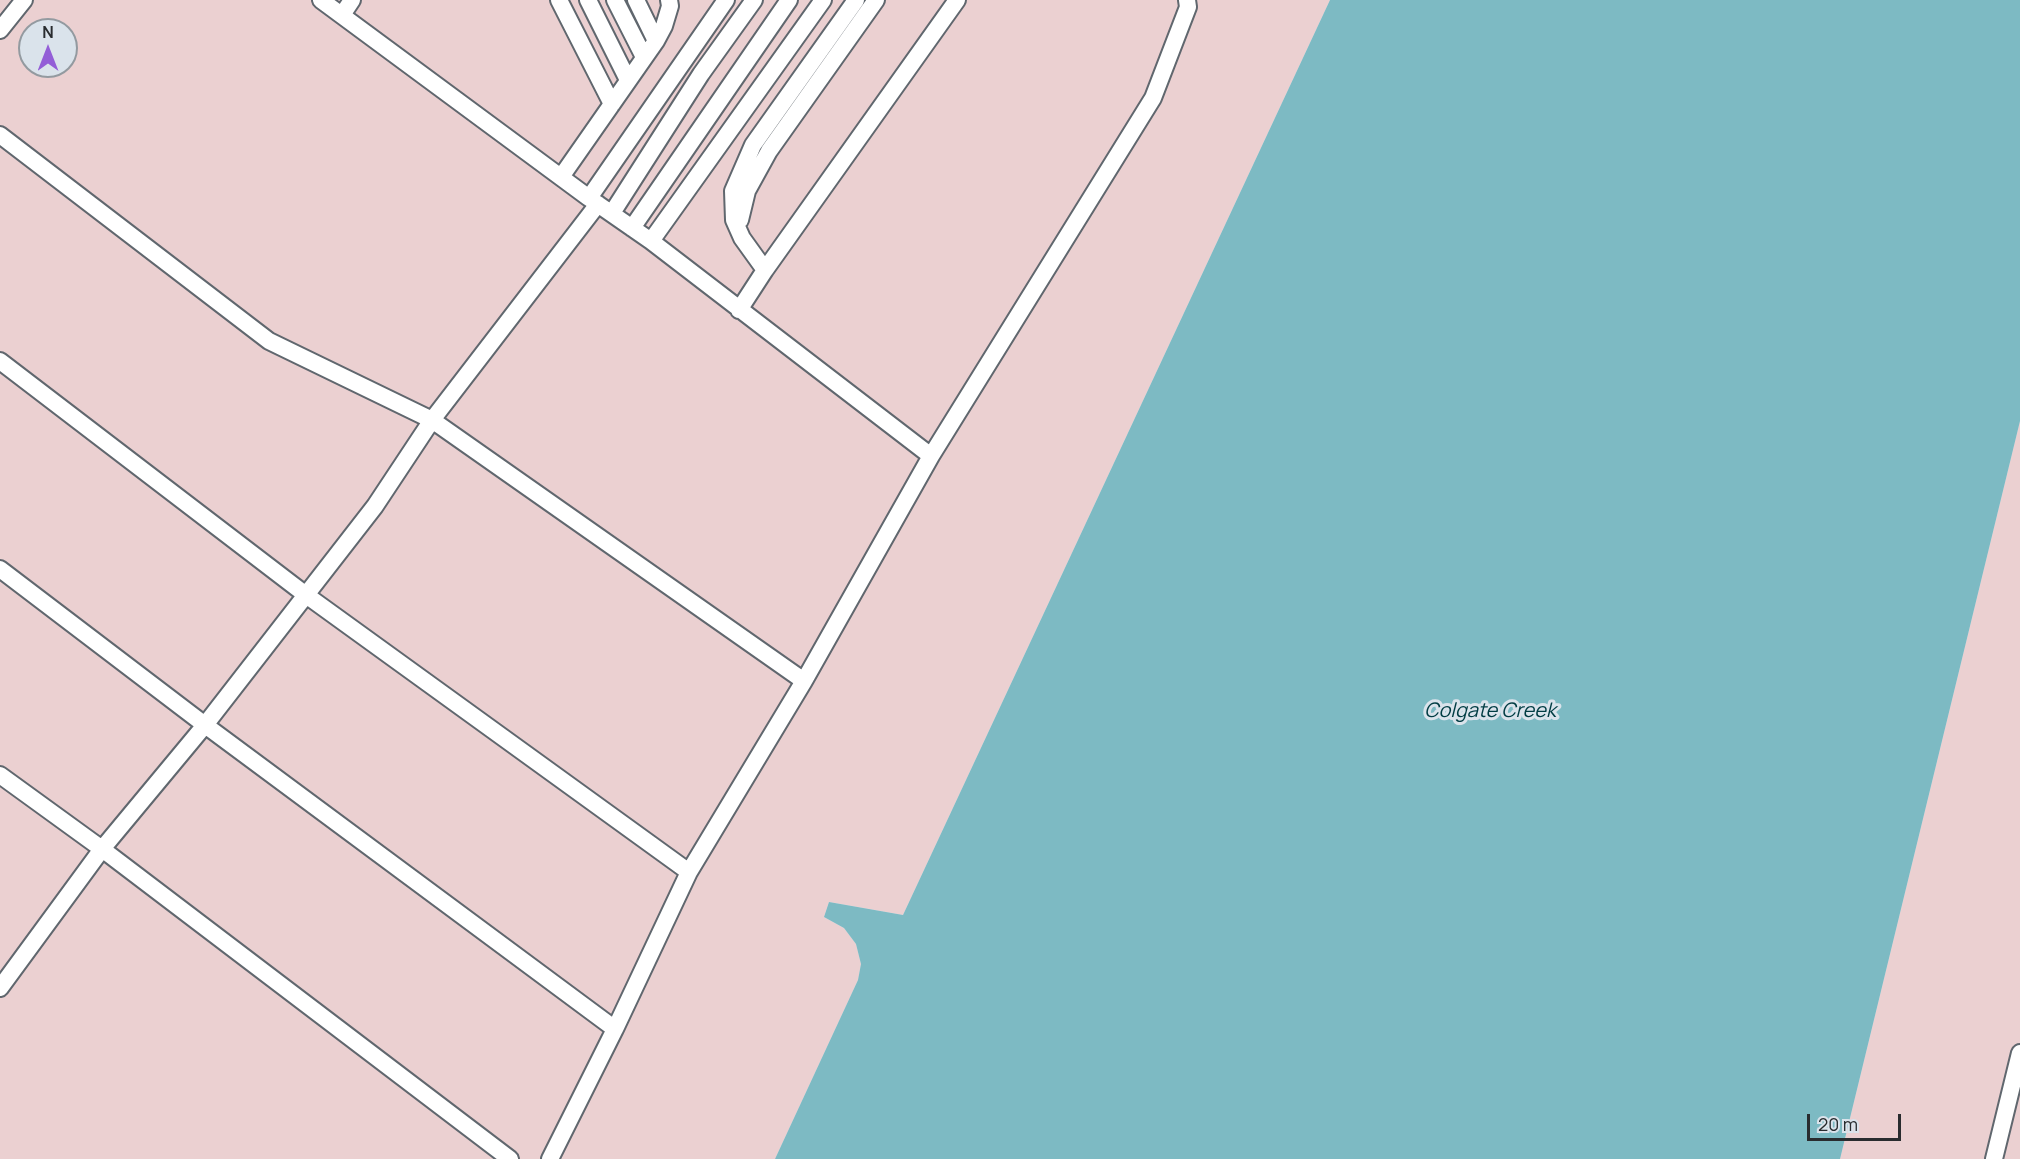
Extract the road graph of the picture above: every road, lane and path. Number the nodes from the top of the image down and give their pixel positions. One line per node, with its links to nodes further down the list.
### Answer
1 (24, 0): 20 (lane)
2 (321, 0): 18 (lane)
3 (352, 0): 18 (lane)
4 (559, 0): 24 (lane)
5 (588, 0): 23 (lane)
6 (615, 0): 22 (lane)
7 (636, 0): 21 (lane)
8 (658, 0): 19 (lane)
9 (669, 0): 19 (lane)
10 (726, 0): 27 (lane)
11 (754, 0): 27 (lane)
12 (789, 0): 28 (lane)
13 (824, 0): 30 (lane)
14 (856, 0): 29 (lane)
15 (876, 0): 29 (lane)
16 (957, 0): 31 (lane)
17 (1187, 0): 35 (lane)
18 (342, 15): 26 (lane)
19 (666, 18): 21 (lane)
20 (0, 30)
21 (656, 41): 22 (lane)
22 (644, 57): 23 (lane)
23 (628, 80): 24 (lane)
24 (612, 104): 26 (lane)
25 (0, 135): 34 (lane)
26 (561, 177): 27 (lane)
27 (599, 205): 28 (lane); 34 (lane)
28 (632, 228): 30 (lane)
29 (742, 238): 31 (lane)
30 (651, 241): 32 (lane)
31 (765, 270): 32 (lane)
32 (739, 310): 35 (lane)
33 (0, 361): 37 (lane)
34 (432, 420): 37 (lane); 38 (lane)
35 (931, 456): 38 (lane)
36 (0, 569): 39 (lane)
37 (306, 595): 39 (lane); 42 (lane)
38 (804, 681): 42 (lane)
39 (205, 725): 41 (lane); 44 (lane)
40 (0, 775): 41 (lane)
41 (102, 849): 43 (lane); 46 (lane)
42 (690, 872): 44 (lane)
43 (0, 988)
44 (615, 1029): 47 (lane)
45 (2020, 1053): 48 (lane)
46 (510, 1159)
47 (550, 1159)
48 (1994, 1159)

